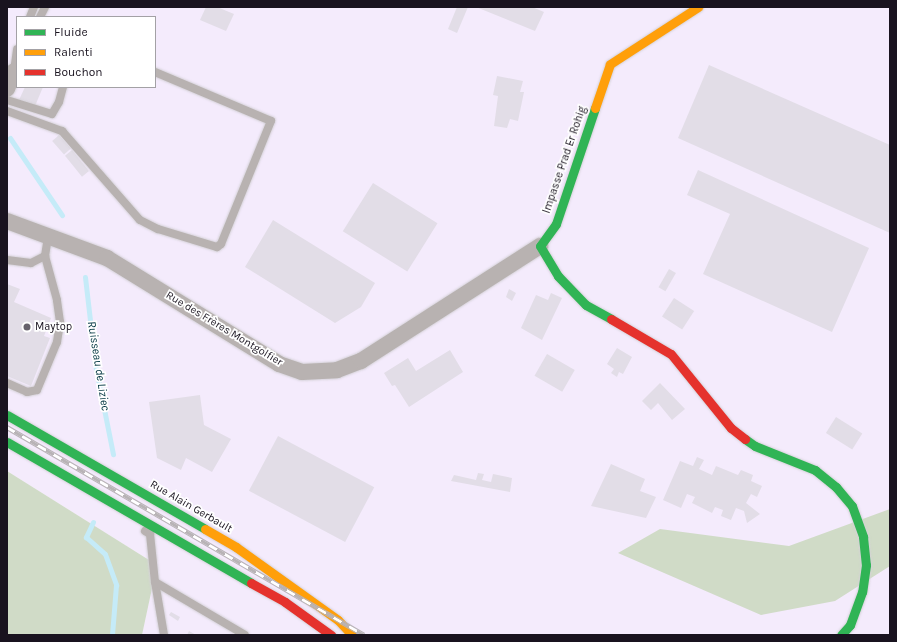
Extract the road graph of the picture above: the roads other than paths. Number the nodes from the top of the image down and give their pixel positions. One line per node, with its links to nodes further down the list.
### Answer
1 (698, 7): 10 (street, Impasse Prad Er Rohig)
2 (16, 69): 5 (street)
3 (156, 72): 7 (lane)
4 (63, 88): 6 (lane)
5 (7, 89)
6 (7, 100)
7 (7, 111)
8 (7, 222): 9 (street, Rue des Frères Montgolfier)
9 (48, 237): 10 (street, Rue des Frères Montgolfier); 11 (lane)
10 (540, 246): 22 (street)
11 (45, 256): 12 (lane); 13 (lane)
12 (7, 260)
13 (7, 383)
14 (7, 415): 21 (street, Rue Alain Gerbault)
15 (7, 442): 16 (street)
16 (82, 484): 17 (lane); 20 (street)
17 (155, 582): 18 (lane); 19 (lane)
18 (164, 635)
19 (245, 635)
20 (331, 635)
21 (352, 635)
22 (841, 635)

